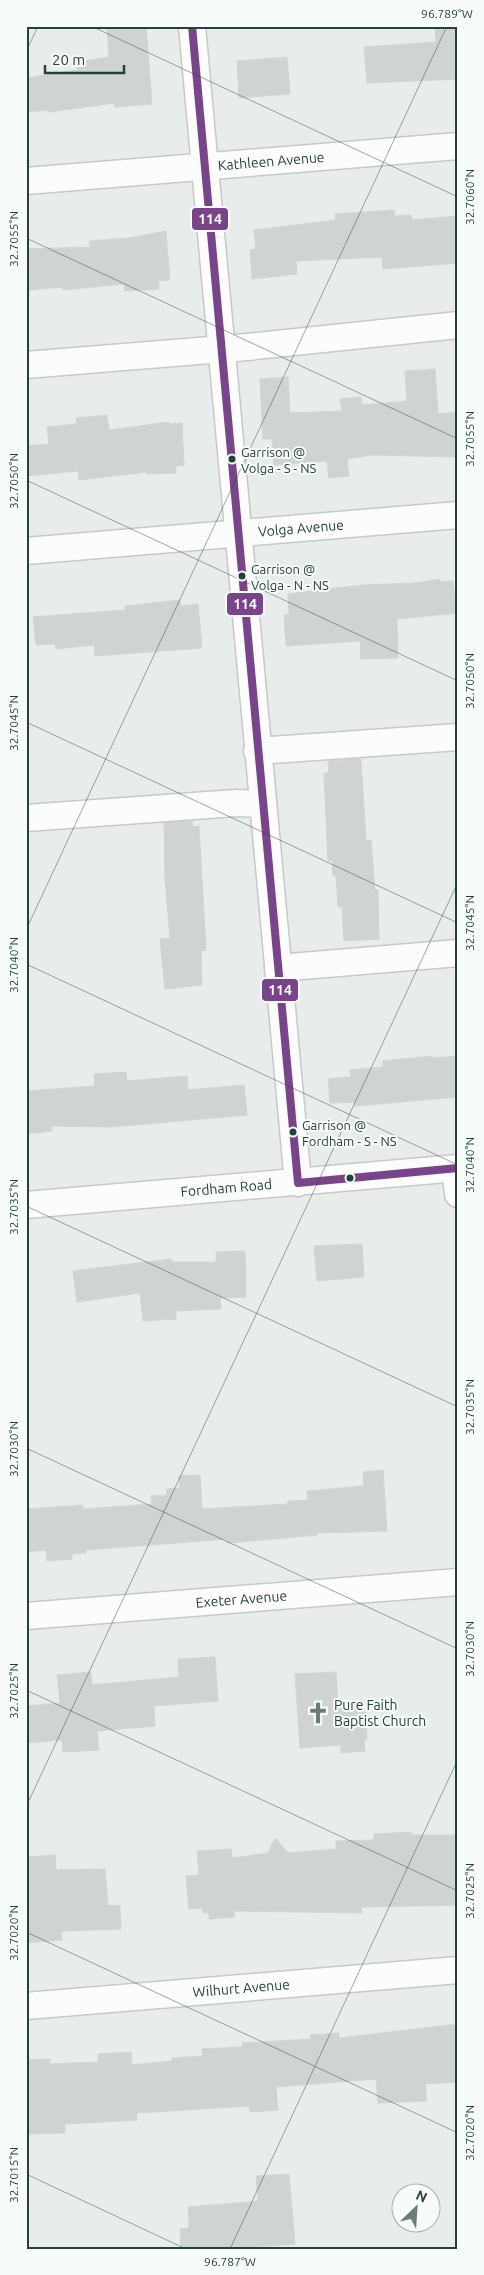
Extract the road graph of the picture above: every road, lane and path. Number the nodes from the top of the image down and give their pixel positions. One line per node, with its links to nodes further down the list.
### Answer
1 (192, 26): 3 (street)
2 (458, 146): 3 (street, Kathleen Avenue)
3 (205, 166): 4 (street, Kathleen Avenue); 6 (street)
4 (26, 181)
5 (458, 325): 6 (street)
6 (221, 349): 7 (street); 9 (street)
7 (26, 365)
8 (458, 515): 9 (street, Volga Avenue)
9 (237, 534): 10 (street, Volga Avenue); 12 (street)
10 (26, 551)
11 (458, 737): 12 (street)
12 (257, 751): 13 (street)
13 (263, 804): 14 (street); 16 (street)
14 (26, 818)
15 (458, 953): 16 (street)
16 (278, 968): 18 (street)
17 (457, 1169): 18 (street, Fordham Road); 19 (street)
18 (298, 1184): 20 (street, Fordham Road)
19 (458, 1194)
20 (26, 1205)
21 (458, 1582): 22 (street, Exeter Avenue)
22 (26, 1616)
23 (458, 1970): 24 (street, Wilhurt Avenue)
24 (26, 2006)

